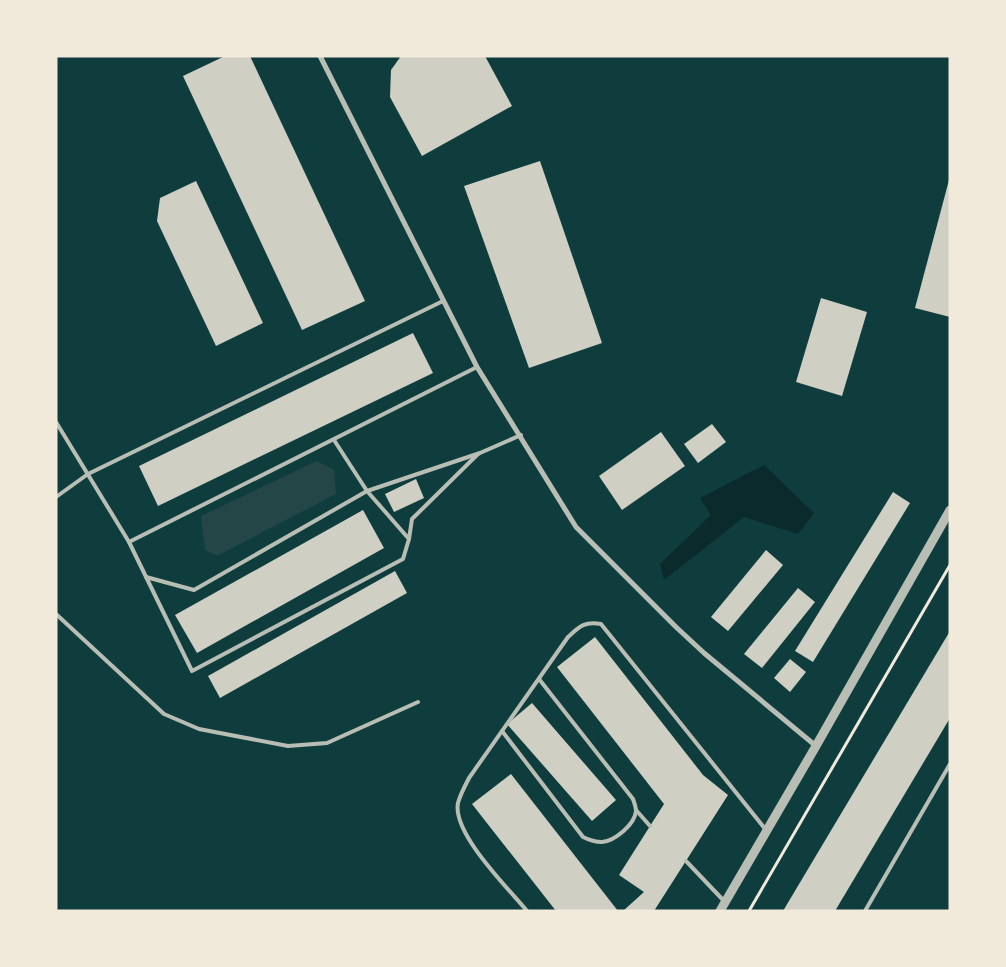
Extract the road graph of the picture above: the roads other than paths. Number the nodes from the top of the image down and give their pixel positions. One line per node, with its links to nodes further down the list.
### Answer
1 (320, 56): 2 (street)
2 (443, 301): 3 (street); 8 (lane)
3 (477, 366): 5 (street); 6 (lane)
4 (56, 422): 8 (lane)
5 (521, 435): 7 (lane); 19 (street)
6 (334, 440): 9 (lane); 13 (lane)
7 (480, 453): 9 (lane); 12 (lane)
8 (88, 474): 10 (lane); 13 (lane)
9 (367, 491): 12 (lane); 14 (lane)
10 (56, 497)
11 (950, 510): 19 (street)
12 (409, 539): 14 (lane)
13 (129, 542): 14 (lane)
14 (146, 577)
15 (56, 614): 17 (lane)
16 (539, 679): 18 (lane); 21 (lane); 23 (lane)
17 (418, 702)
18 (502, 731): 21 (lane); 26 (lane)
19 (816, 746): 23 (street)
20 (950, 764): 28 (lane)
21 (636, 810): 22 (lane)
22 (650, 826)
23 (766, 830): 25 (street)
24 (686, 861): 25 (lane)
25 (725, 902): 27 (street)
26 (527, 911)
27 (720, 911)
28 (865, 911)

